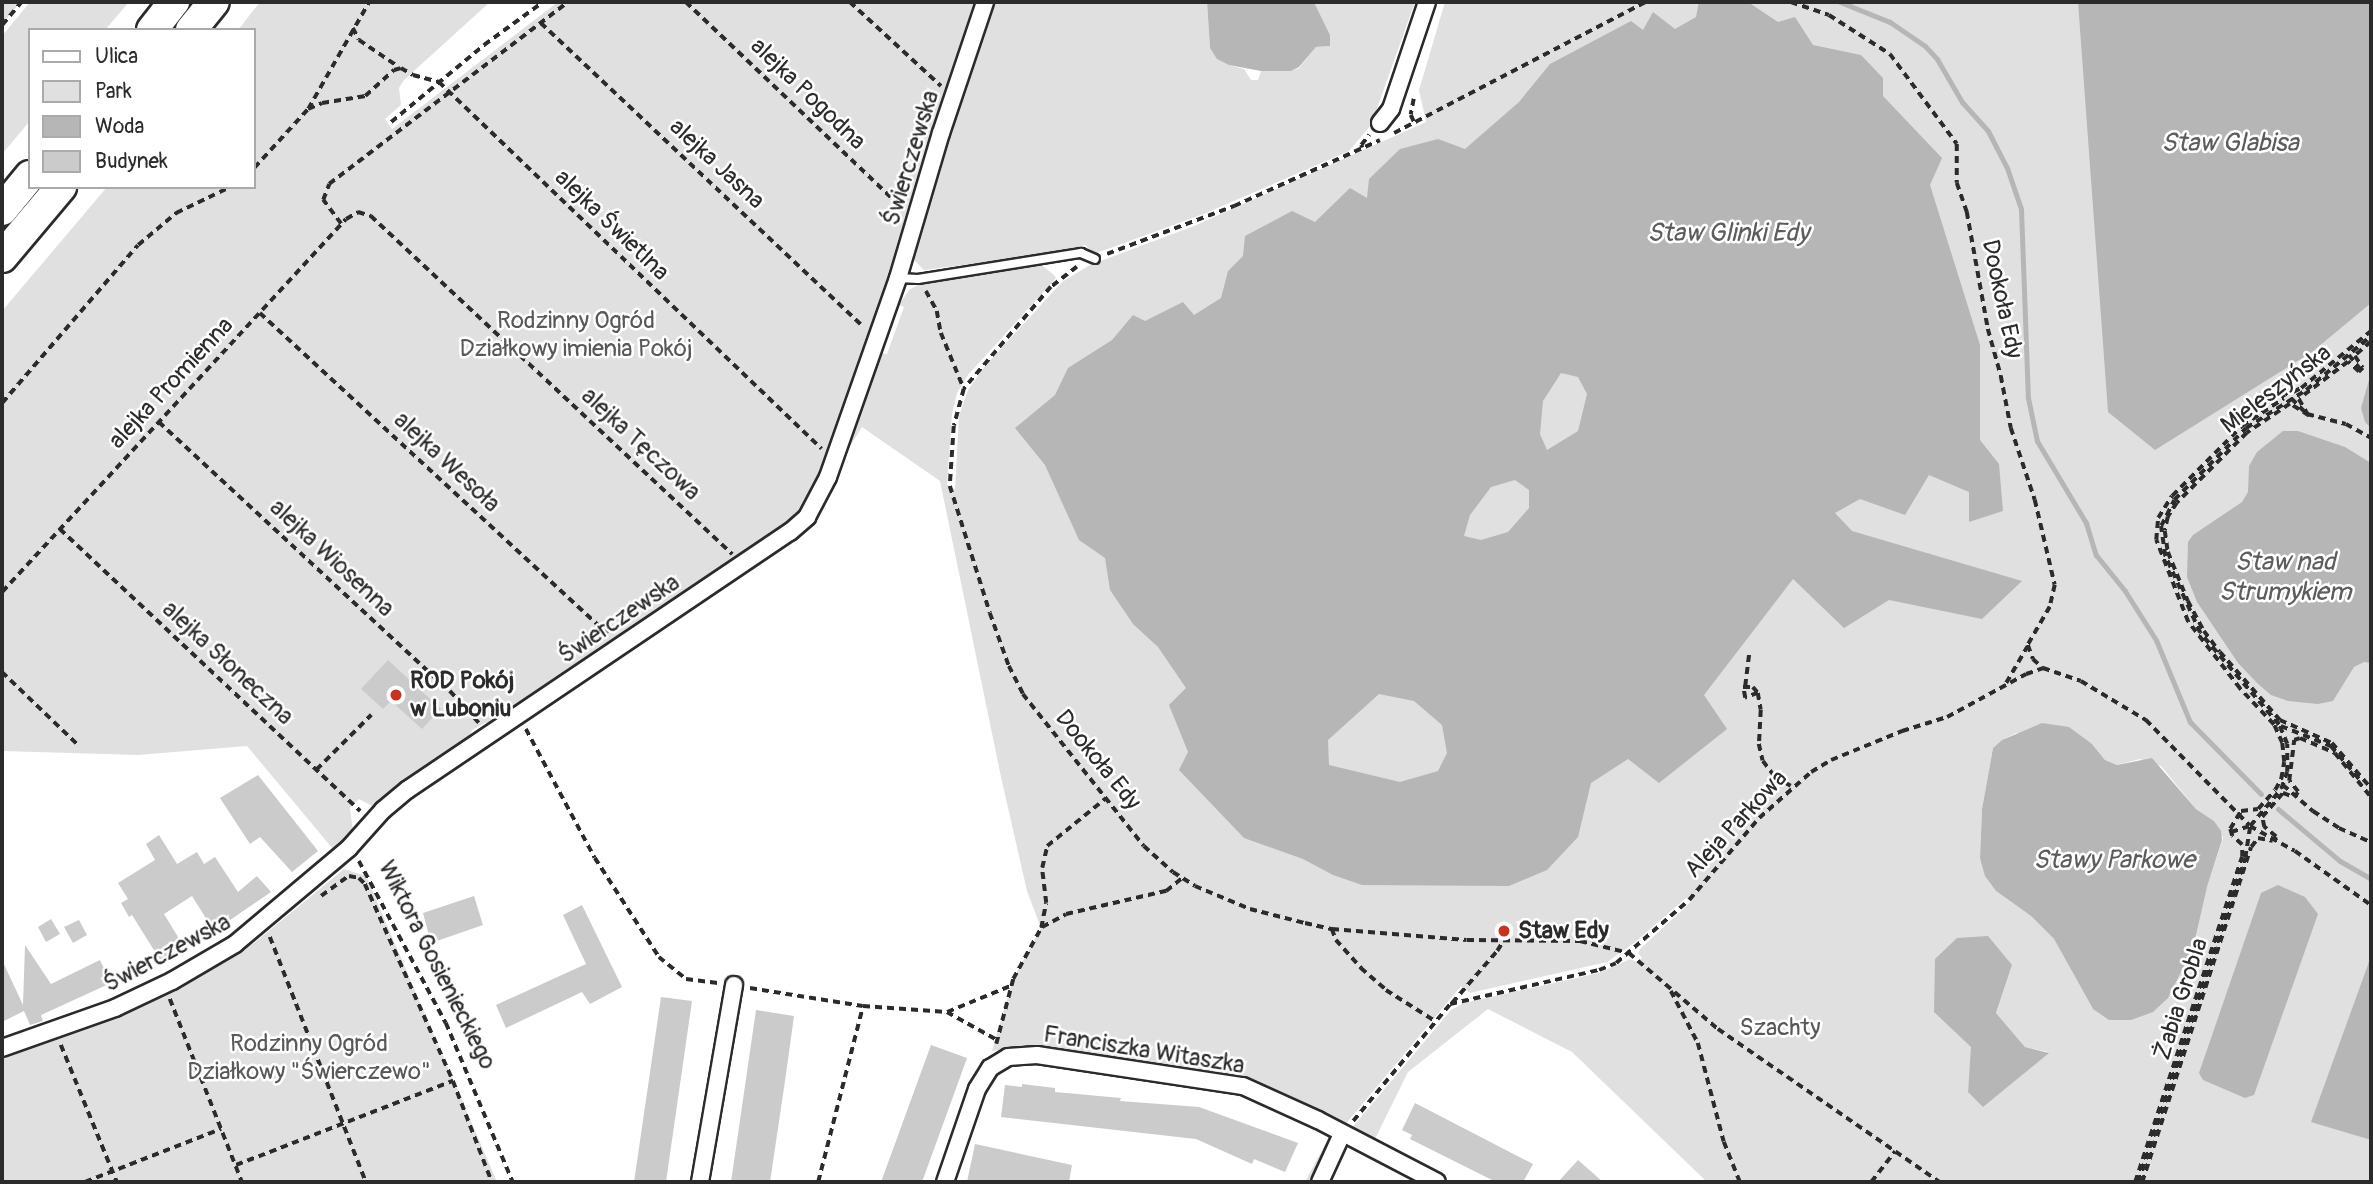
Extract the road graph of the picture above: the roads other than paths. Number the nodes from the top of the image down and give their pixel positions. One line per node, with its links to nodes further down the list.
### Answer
1 (174, 2): 5 (highway)
2 (214, 2): 6 (highway)
3 (985, 2): 13 (street, Świerczewska)
4 (1427, 2): 7 (street)
5 (154, 28)
6 (193, 28)
7 (1380, 123)
8 (28, 178): 10 (highway)
9 (59, 189): 11 (highway)
10 (2, 210)
11 (2, 257)
12 (1095, 258): 13 (lane)
13 (898, 278): 15 (street, Świerczewska)
14 (734, 985): 17 (street)
15 (2, 1048)
16 (1342, 1134): 18 (street, Franciszka Witaszka); 19 (street); 20 (street, Franciszka Witaszka)
17 (700, 1182)
18 (945, 1182)
19 (1320, 1182)
20 (1437, 1182)

